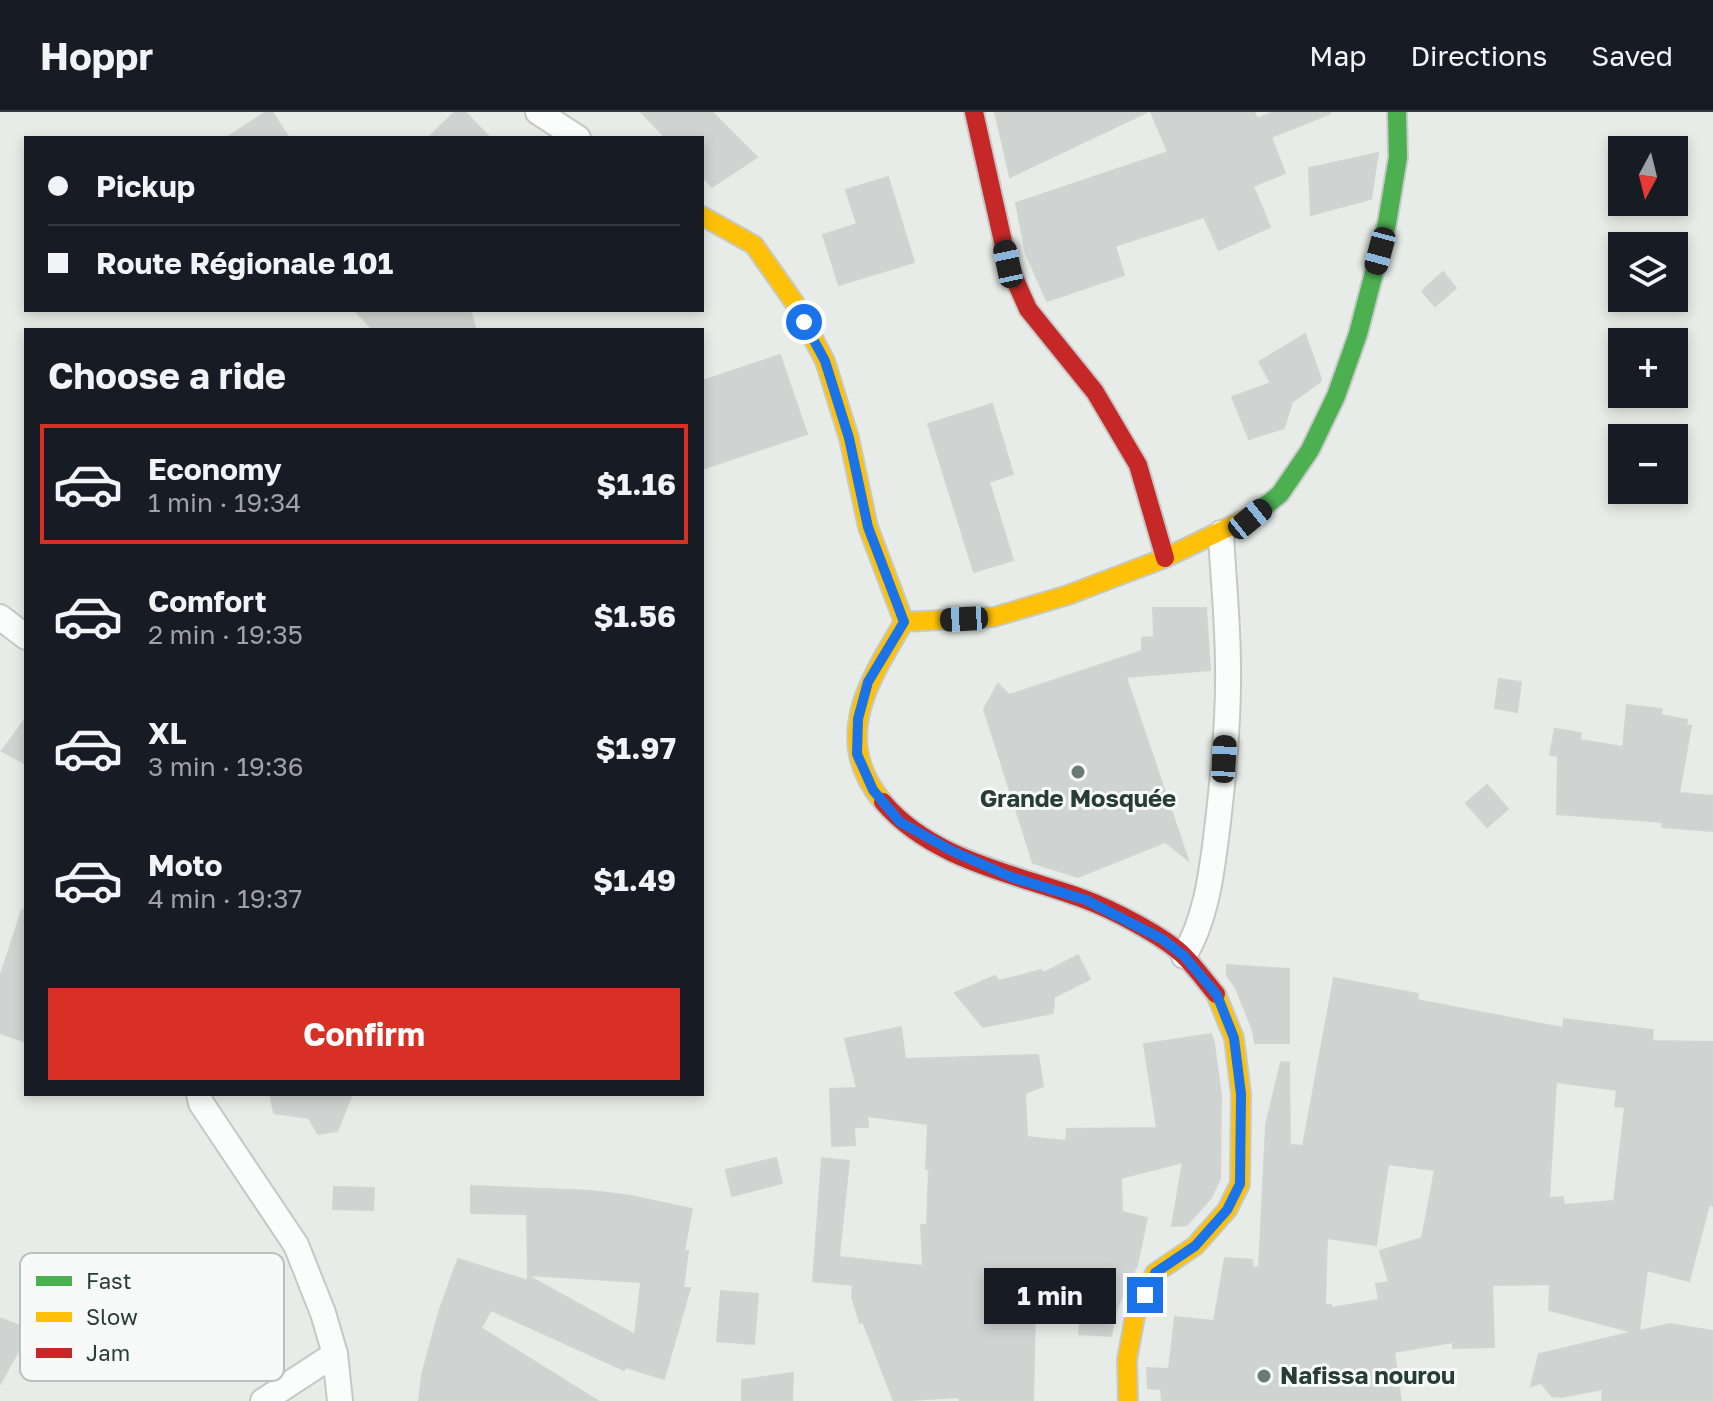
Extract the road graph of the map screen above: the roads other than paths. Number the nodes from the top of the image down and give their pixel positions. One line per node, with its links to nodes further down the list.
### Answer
1 (538, 112): 4 (street)
2 (974, 112): 7 (street)
3 (1397, 112): 6 (street)
4 (575, 136)
5 (704, 217): 9 (street)
6 (1221, 533): 7 (street); 11 (street)
7 (1165, 558): 9 (street)
8 (0, 617): 10 (street)
9 (904, 622): 11 (street)
10 (24, 635)
11 (1184, 956): 16 (street)
12 (200, 1096): 13 (street)
13 (335, 1354): 14 (street); 15 (street)
14 (263, 1401)
15 (340, 1401)
16 (1128, 1401)

